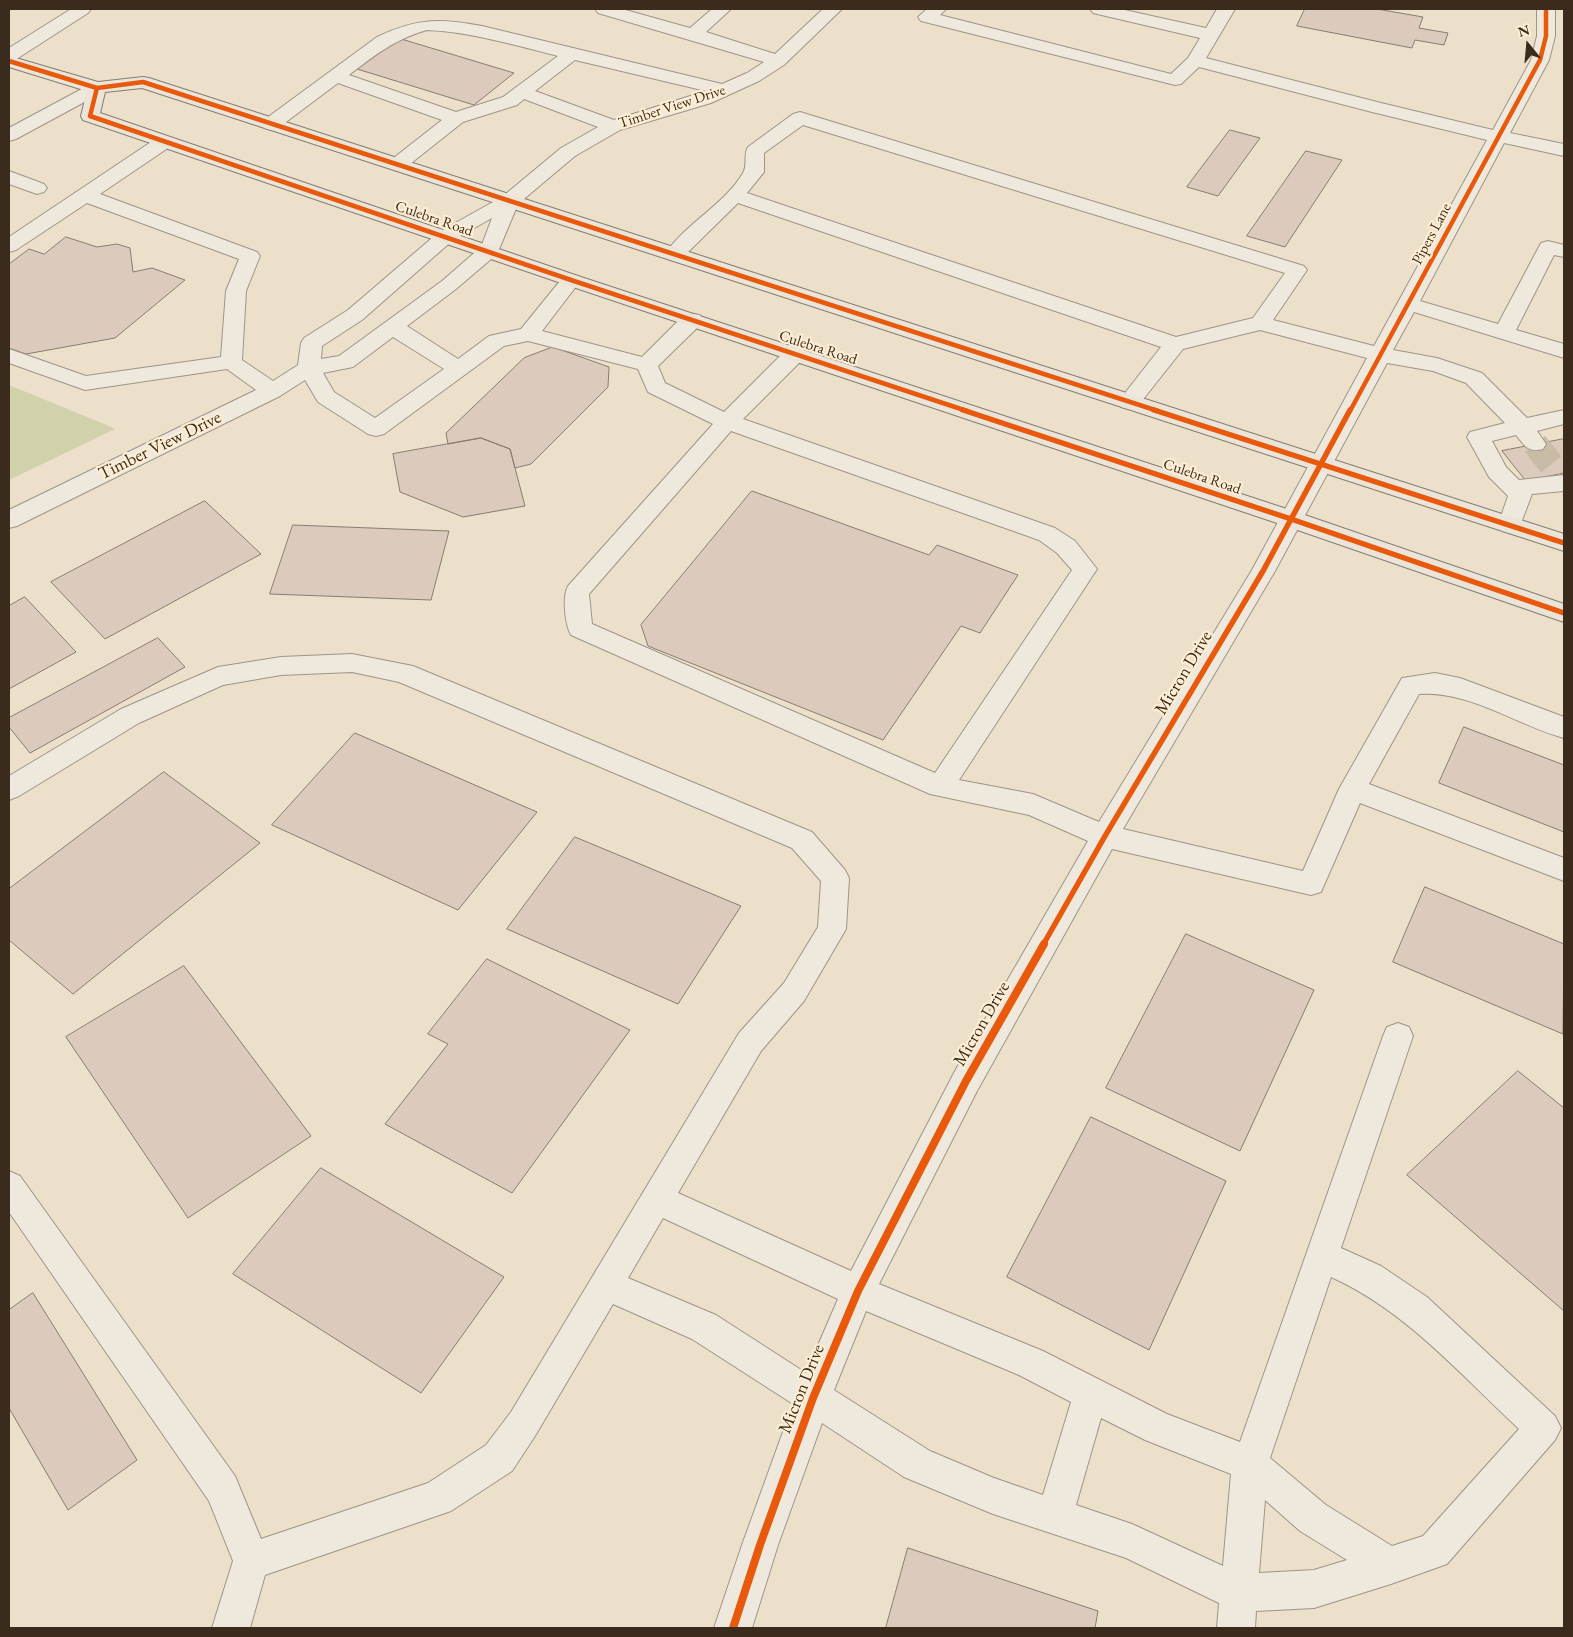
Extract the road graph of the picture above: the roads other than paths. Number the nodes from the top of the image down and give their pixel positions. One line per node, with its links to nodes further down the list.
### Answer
1 (82, 9): 13 (street)
2 (604, 9): 9 (street)
3 (722, 9): 10 (street)
4 (833, 9): 15 (street, Timber View Drive)
5 (937, 9): 16 (street)
6 (1099, 9): 11 (street)
7 (1226, 9): 11 (street)
8 (1546, 9): 25 (street, Pipers Lane)
9 (625, 11): 10 (street)
10 (693, 34): 15 (street)
11 (1210, 35): 16 (street)
12 (572, 54): 17 (street); 19 (street); 20 (street)
13 (9, 56)
14 (9, 61): 18 (main road)
15 (778, 61): 19 (street, Timber View Drive)
16 (1195, 61): 25 (street)
17 (336, 76): 21 (street); 22 (street)
18 (97, 88): 22 (main road); 24 (street); 26 (main road, Culebra Road)
19 (725, 90): 23 (street, Timber View Drive)
20 (522, 92): 21 (street); 23 (street)
21 (456, 118): 28 (street)
22 (271, 124): 28 (main road)
23 (613, 126): 33 (street, Timber View Drive)
24 (9, 135)
25 (1498, 137): 27 (street); 40 (street, Pipers Lane)
26 (164, 142): 31 (street); 34 (main road, Culebra Road)
27 (1564, 150)
28 (398, 164): 33 (main road)
29 (9, 177): 30 (street)
30 (37, 188)
31 (85, 195): 35 (street); 51 (street)
32 (735, 195): 38 (street); 42 (street); 46 (street)
33 (509, 201): 34 (street, Timber View Drive); 36 (street, Timber View Drive); 38 (main road)
34 (446, 236): 36 (main road, Culebra Road); 53 (street, Timber View Drive)
35 (9, 246)
36 (490, 250): 39 (main road, Culebra Road); 43 (street, Timber View Drive)
37 (1564, 251): 44 (street)
38 (675, 254): 56 (main road)
39 (571, 280): 41 (main road, Culebra Road); 45 (street)
40 (1408, 304): 44 (street); 49 (street, Pipers Lane)
41 (692, 320): 48 (main road, Culebra Road); 52 (street)
42 (1260, 323): 46 (street); 49 (street)
43 (394, 327): 53 (street, Timber View Drive); 54 (street)
44 (1504, 333): 47 (street)
45 (528, 334): 52 (street); 54 (street)
46 (1175, 344): 56 (street)
47 (1564, 351)
48 (795, 354): 58 (street); 65 (main road, Culebra Road)
49 (1382, 355): 59 (street); 61 (street, Pipers Lane)
50 (9, 356): 51 (street)
51 (230, 362): 55 (street)
52 (647, 365): 58 (street)
53 (309, 368): 54 (street); 55 (street, Timber View Drive)
54 (459, 369)
55 (272, 391): 64 (street, Timber View Drive)
56 (1129, 402): 61 (main road)
57 (1564, 417): 59 (street)
58 (727, 422): 70 (street); 70 (street)
59 (1521, 426): 60 (street); 63 (street)
60 (1535, 444)
61 (1320, 466): 65 (street, Micron Drive); 66 (main road)
62 (1563, 479): 63 (street)
63 (1514, 488): 66 (street)
64 (9, 520)
65 (1290, 520): 68 (main road, Culebra Road); 73 (street, Micron Drive)
66 (1510, 526): 67 (main road)
67 (1564, 544)
68 (1564, 614)
69 (1564, 728): 72 (street)
70 (940, 788): 73 (street)
71 (9, 789): 77 (street)
72 (1353, 789): 73 (street); 74 (street)
73 (1105, 836): 80 (street, Micron Drive)
74 (1564, 870)
75 (1398, 1036): 78 (street)
76 (9, 1186): 85 (street)
77 (658, 1200): 79 (street); 80 (street)
78 (1322, 1256): 83 (street); 86 (street)
79 (606, 1285): 82 (street); 85 (street)
80 (858, 1291): 81 (street); 82 (street, Micron Drive)
81 (1091, 1394): 83 (street); 84 (street)
82 (813, 1398): 84 (street); 89 (street, Micron Drive)
83 (1250, 1464): 86 (street); 87 (street)
84 (1054, 1516): 87 (street)
85 (251, 1561): 88 (street)
86 (1391, 1566): 87 (street)
87 (1240, 1593): 90 (street)
88 (231, 1628)
89 (733, 1628)
90 (1236, 1628)

